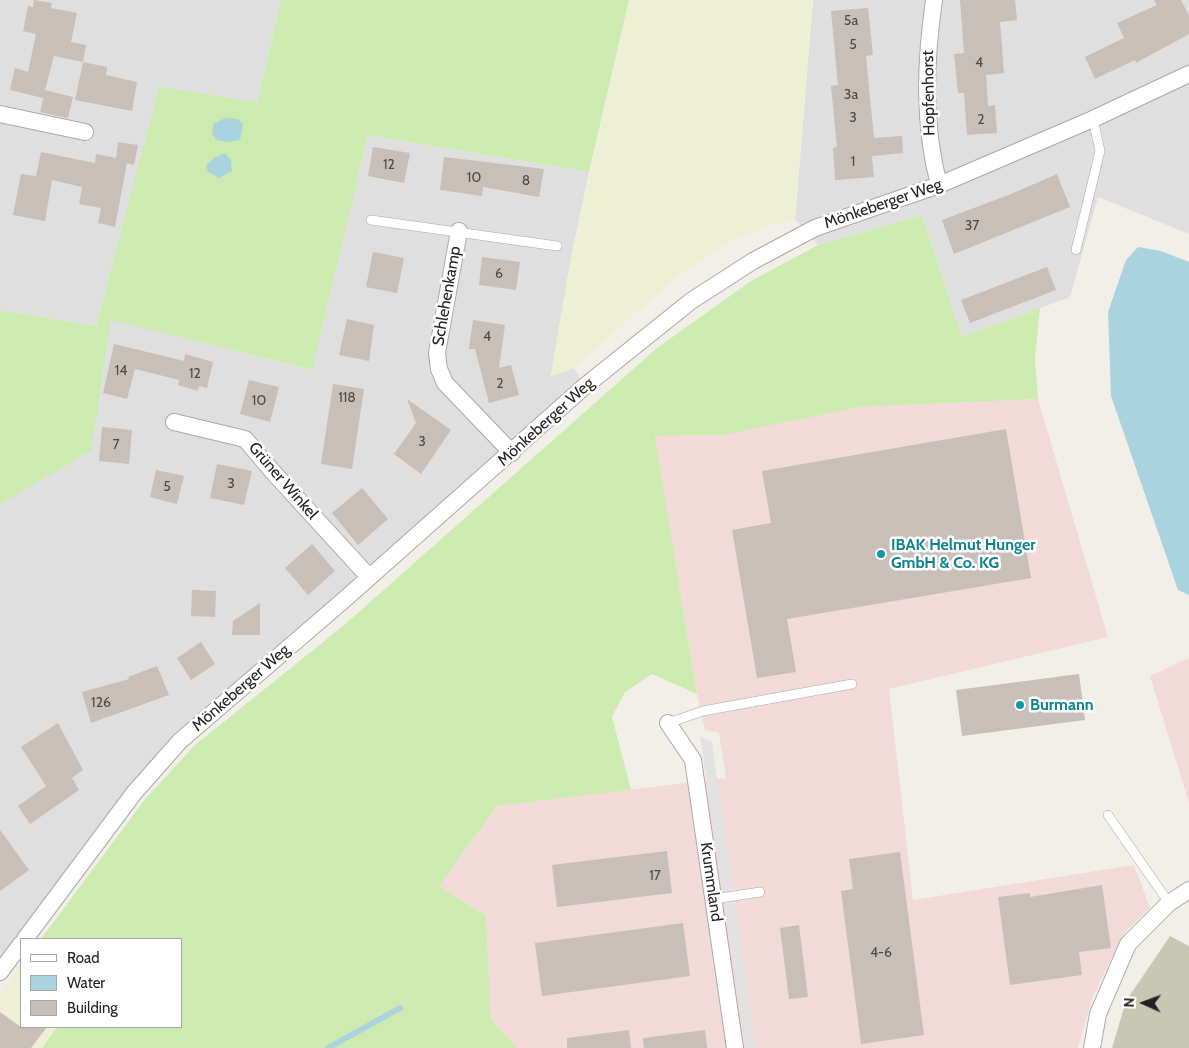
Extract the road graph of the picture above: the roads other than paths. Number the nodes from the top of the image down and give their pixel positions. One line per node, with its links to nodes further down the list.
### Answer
1 (934, 0): 6 (street, Hopfenhorst)
2 (1189, 74): 4 (street, Mönkeberger Weg)
3 (0, 114): 5 (street)
4 (1093, 119): 6 (street, Mönkeberger Weg); 10 (lane)
5 (85, 132)
6 (939, 185): 12 (street, Mönkeberger Weg)
7 (371, 220): 8 (lane, Schlehenkamp)
8 (459, 231): 9 (lane, Schlehenkamp); 12 (street, Schlehenkamp)
9 (557, 246)
10 (1076, 250)
11 (174, 422): 13 (street, Grüner Winkel)
12 (512, 453): 13 (street, Mönkeberger Weg)
13 (369, 577): 21 (street, Mönkeberger Weg)
14 (852, 684): 15 (lane)
15 (668, 722): 19 (street, Krummland)
16 (1108, 815): 20 (lane)
17 (1189, 890): 20 (street)
18 (760, 892): 19 (lane)
19 (714, 899): 24 (street, Krummland)
20 (1169, 903): 25 (street)
21 (25, 938)
22 (20, 945): 23 (street)
23 (0, 972)
24 (735, 1048)
25 (1092, 1048)

